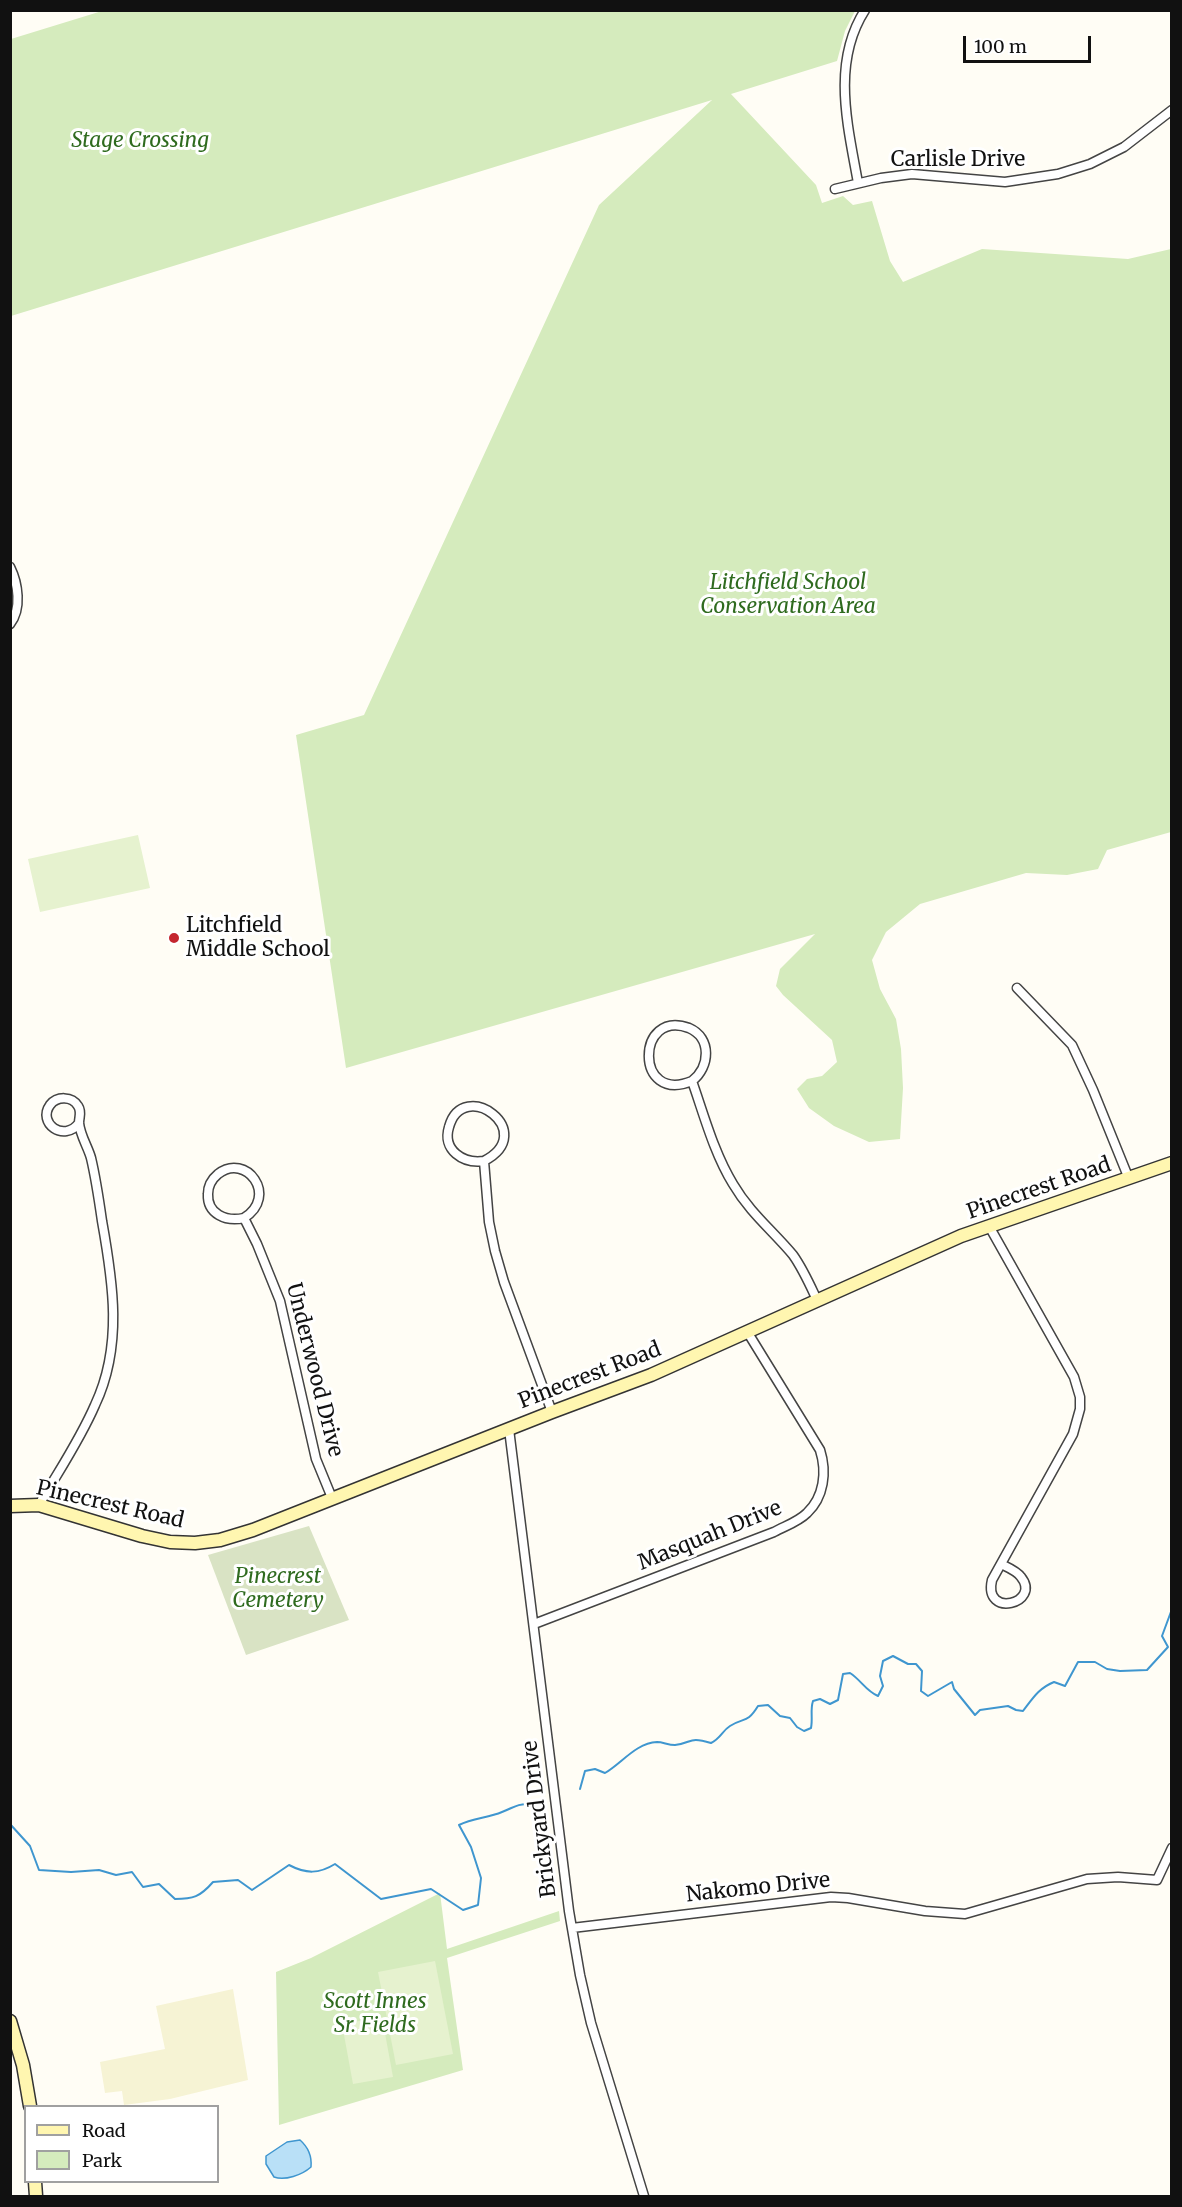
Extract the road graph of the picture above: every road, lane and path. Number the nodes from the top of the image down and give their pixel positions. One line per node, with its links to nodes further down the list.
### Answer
1 (865, 10): 3 (street)
2 (1172, 110): 3 (street, Carlisle Drive)
3 (858, 183): 4 (street, Carlisle Drive)
4 (835, 189)
5 (10, 567): 6 (street)
6 (10, 624)
7 (1017, 988): 12 (street)
8 (692, 1080): 8 (street); 15 (street)
9 (79, 1123): 9 (street); 20 (street)
10 (484, 1161): 10 (street); 17 (street)
11 (1172, 1163): 12 (street, Pinecrest Road)
12 (1129, 1179): 14 (street, Pinecrest Road)
13 (244, 1218): 13 (street); 19 (street, Underwood Drive)
14 (989, 1226): 15 (street, Pinecrest Road); 22 (street)
15 (818, 1300): 16 (street, Pinecrest Road)
16 (748, 1333): 17 (street, Pinecrest Road); 23 (street, Masquah Drive)
17 (552, 1412): 18 (street, Pinecrest Road)
18 (509, 1429): 19 (street, Pinecrest Road); 23 (street, Brickyard Drive)
19 (332, 1498): 20 (street, Pinecrest Road)
20 (39, 1505): 21 (street, Pinecrest Road)
21 (10, 1506)
22 (1001, 1564): 22 (street)
23 (534, 1624): 25 (street, Brickyard Drive)
24 (1172, 1848): 25 (street, Nakomo Drive)
25 (572, 1928): 28 (street, Brickyard Drive)
26 (10, 2021): 27 (street)
27 (30, 2105)
28 (644, 2196)

